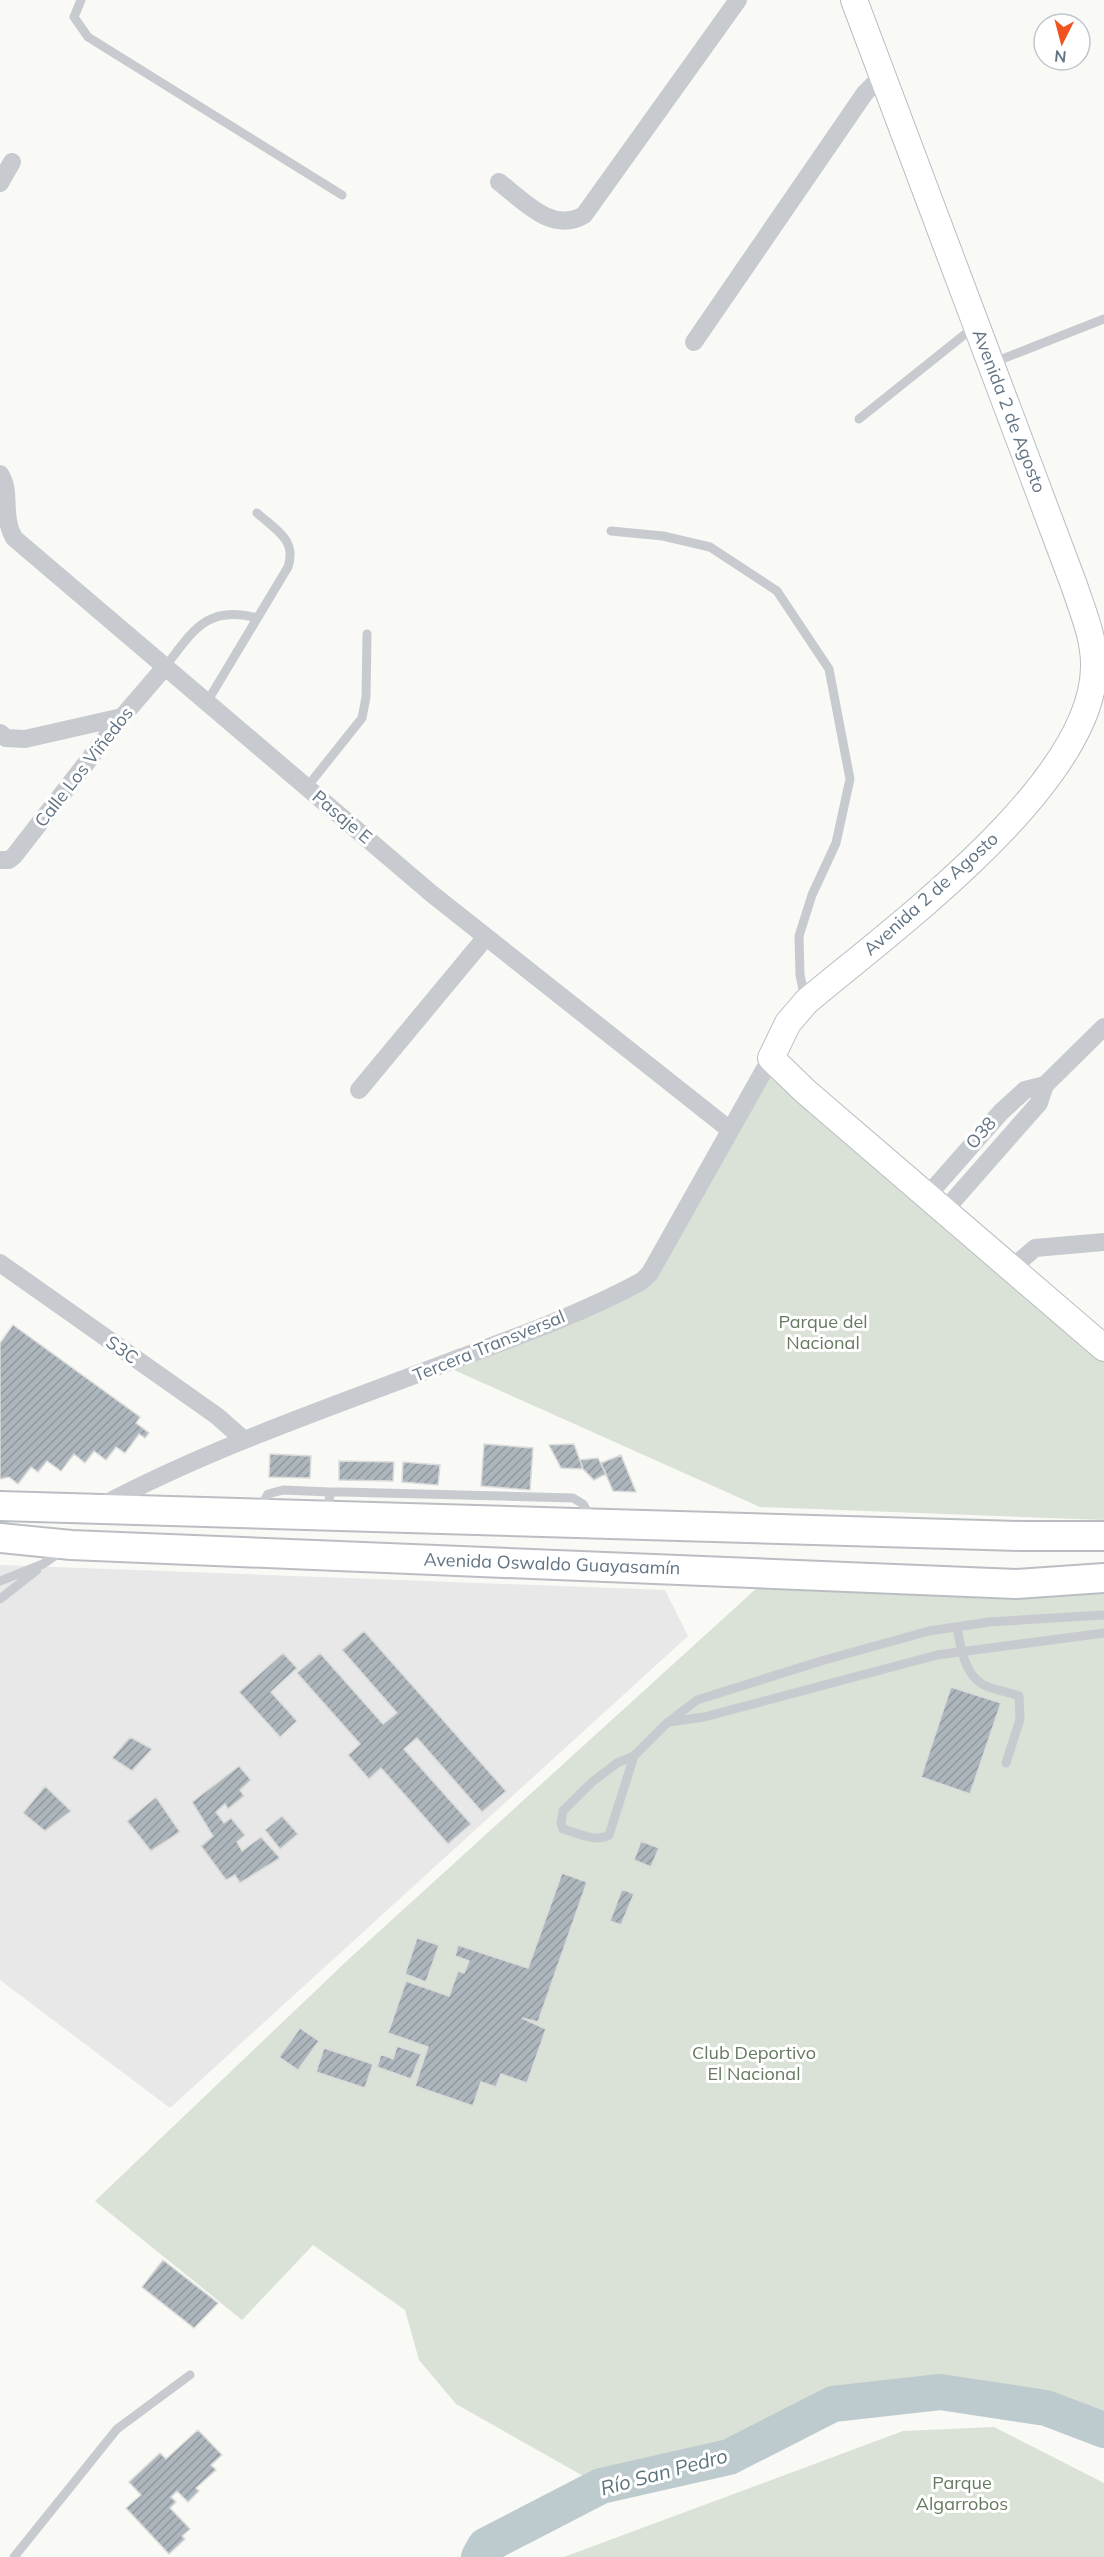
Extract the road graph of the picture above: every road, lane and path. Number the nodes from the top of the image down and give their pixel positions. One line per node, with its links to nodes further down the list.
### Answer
1 (81, 0): 8 (lane)
2 (738, 0): 6 (street)
3 (854, 0): 4 (main road, Avenida 2 de Agosto)
4 (883, 75): 10 (main road, Avenida 2 de Agosto); 11 (street)
5 (12, 162): 7 (street)
6 (499, 182)
7 (0, 183)
8 (342, 195)
9 (1104, 319): 12 (lane)
10 (976, 325): 12 (main road, Avenida 2 de Agosto); 13 (lane)
11 (694, 342)
12 (991, 363): 26 (main road, Avenida 2 de Agosto)
13 (859, 419)
14 (0, 474): 19 (street, Pasaje E)
15 (257, 513): 17 (lane)
16 (611, 531): 26 (lane)
17 (257, 618): 19 (lane); 20 (lane)
18 (367, 634): 23 (lane)
19 (165, 667): 20 (street, Pasaje E); 21 (street, Calle Los Viñedos)
20 (207, 702): 23 (street, Pasaje E)
21 (122, 717): 22 (street); 24 (street, Calle Los Viñedos)
22 (0, 733)
23 (307, 787): 25 (street, Pasaje E)
24 (0, 860)
25 (486, 937): 29 (street); 30 (street, Pasaje E)
26 (806, 1002): 28 (main road, Avenida 2 de Agosto)
27 (1104, 1027): 31 (street, O38)
28 (771, 1058): 30 (street, Tercera Transversal); 31 (main road)
29 (358, 1090)
30 (730, 1130): 36 (street, Tercera Transversal)
31 (936, 1203): 34 (main road)
32 (1104, 1242): 34 (street)
33 (0, 1263): 36 (street, S3C)
34 (1012, 1268): 35 (main road)
35 (1104, 1348)
36 (243, 1439): 38 (street, Tercera Transversal)
37 (0, 1506): 38 (main road)
38 (97, 1508): 39 (main road)
39 (1104, 1536)
40 (0, 1538): 41 (main road, Avenida Oswaldo Guayasamín)
41 (71, 1545): 42 (lane); 43 (main road, Avenida Oswaldo Guayasamín)
42 (43, 1564): 44 (lane); 45 (lane)
43 (1104, 1578)
44 (0, 1581)
45 (0, 1599)
46 (1104, 1615): 47 (lane)
47 (957, 1627): 49 (lane); 50 (lane)
48 (1104, 1633): 49 (lane)
49 (961, 1651): 50 (lane); 52 (lane)
50 (667, 1723): 51 (lane)
51 (634, 1756): 51 (lane)
52 (1006, 1762)
53 (190, 2375): 54 (lane)
54 (14, 2557)

